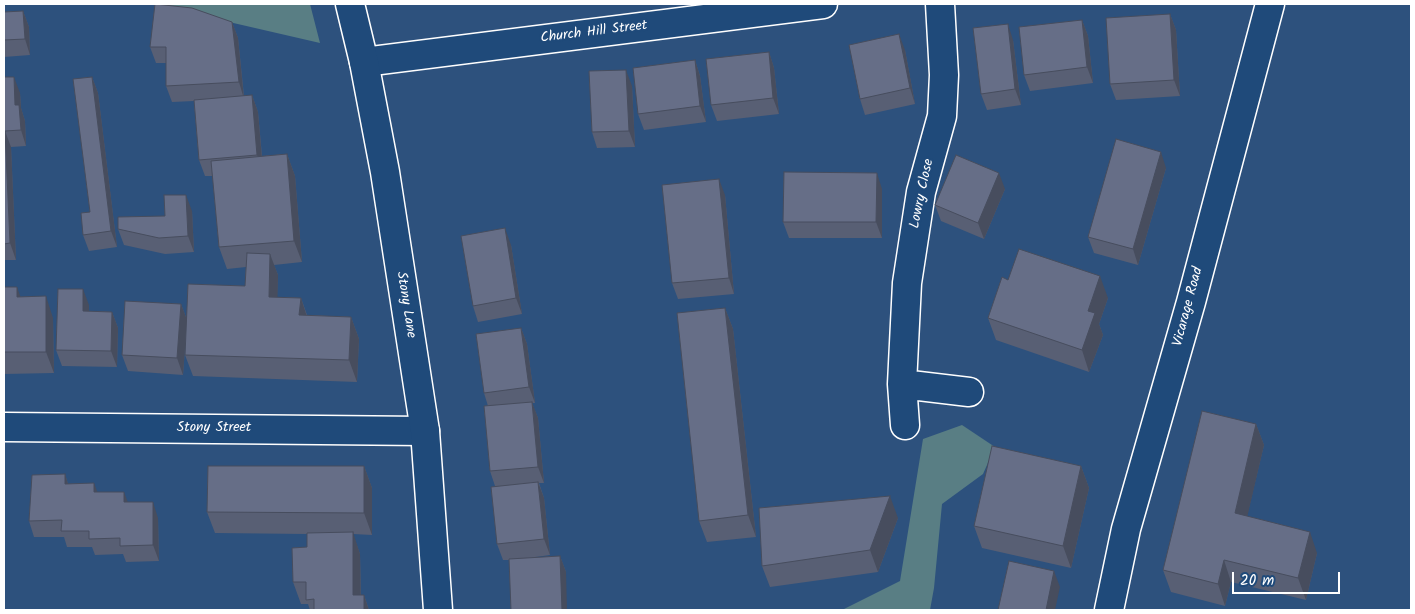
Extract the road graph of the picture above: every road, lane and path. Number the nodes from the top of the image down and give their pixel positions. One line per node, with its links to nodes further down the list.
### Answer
1 (350, 4): 5 (street, Stony Lane)
2 (823, 4): 5 (street, Church Hill Street)
3 (940, 4): 6 (street, Lowry Close)
4 (1270, 4): 12 (street, Vicarage Road)
5 (364, 62): 10 (street, Stony Lane)
6 (902, 384): 7 (street); 8 (street, Lowry Close)
7 (969, 392)
8 (905, 425)
9 (4, 427): 10 (street, Stony Street)
10 (425, 430): 11 (street, Stony Lane)
11 (438, 610)
12 (1109, 610)

